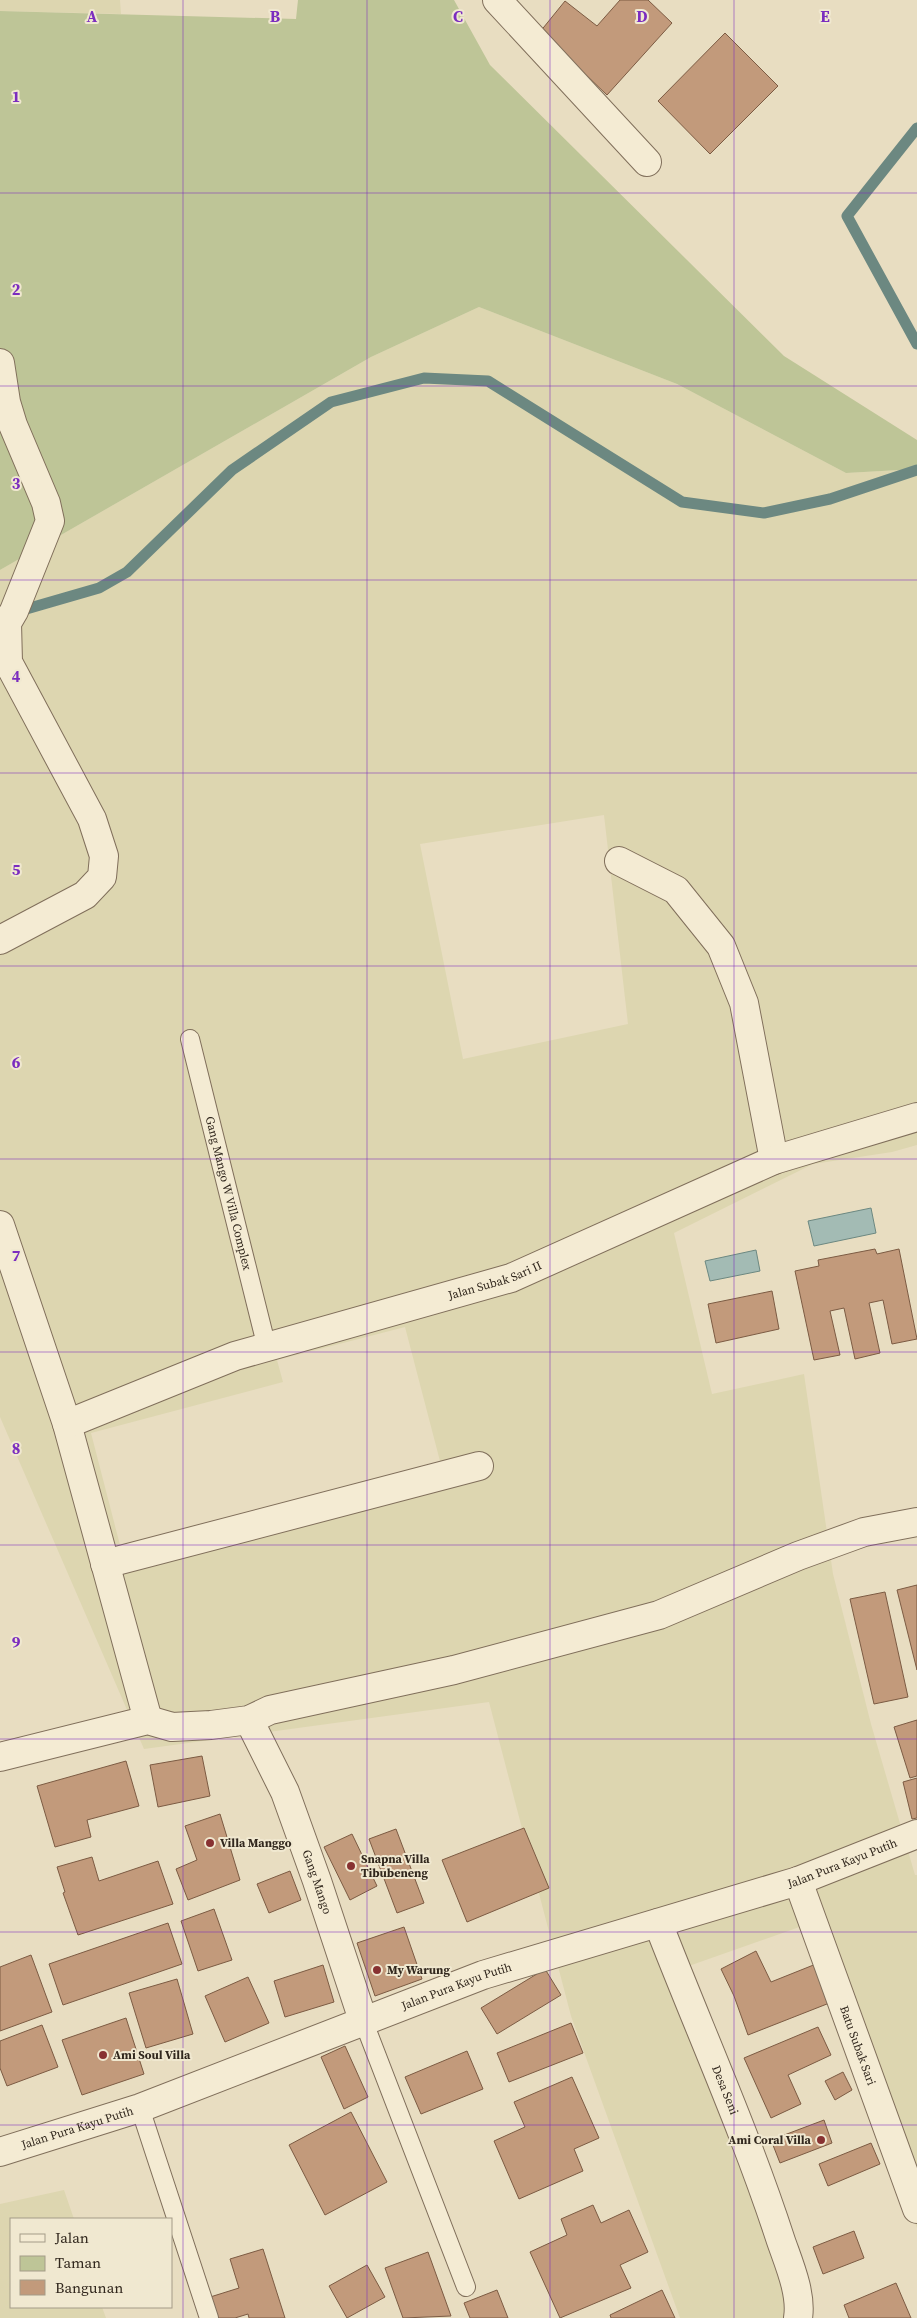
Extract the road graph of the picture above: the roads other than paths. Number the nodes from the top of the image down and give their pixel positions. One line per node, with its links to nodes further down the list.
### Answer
1 (498, 0): 2 (street)
2 (648, 162)
3 (0, 363): 5 (street)
4 (619, 861): 8 (street)
5 (0, 940)
6 (190, 1039): 10 (lane, Gang Mango W Villa Complex)
7 (917, 1116): 8 (street, Jalan Subak Sari II)
8 (774, 1160): 10 (street, Jalan Subak Sari II)
9 (0, 1225): 11 (street)
10 (266, 1348): 11 (street, Jalan Subak Sari II)
11 (67, 1424): 14 (street)
12 (479, 1466): 14 (street)
13 (917, 1522): 16 (street)
14 (105, 1564): 15 (street)
15 (148, 1720): 16 (street); 17 (street)
16 (249, 1720): 21 (street, Gang Mango)
17 (0, 1757)
18 (917, 1834): 19 (street, Jalan Pura Kayu Putih)
19 (798, 1881): 20 (street, Jalan Pura Kayu Putih); 24 (street, Batu Subak Sari)
20 (658, 1924): 21 (street, Jalan Pura Kayu Putih); 27 (street, Desa Seni)
21 (363, 2020): 22 (street, Jalan Pura Kayu Putih); 25 (lane)
22 (140, 2108): 23 (street, Jalan Pura Kayu Putih); 26 (lane)
23 (0, 2152)
24 (917, 2209)
25 (466, 2287)
26 (209, 2318)
27 (798, 2318)

